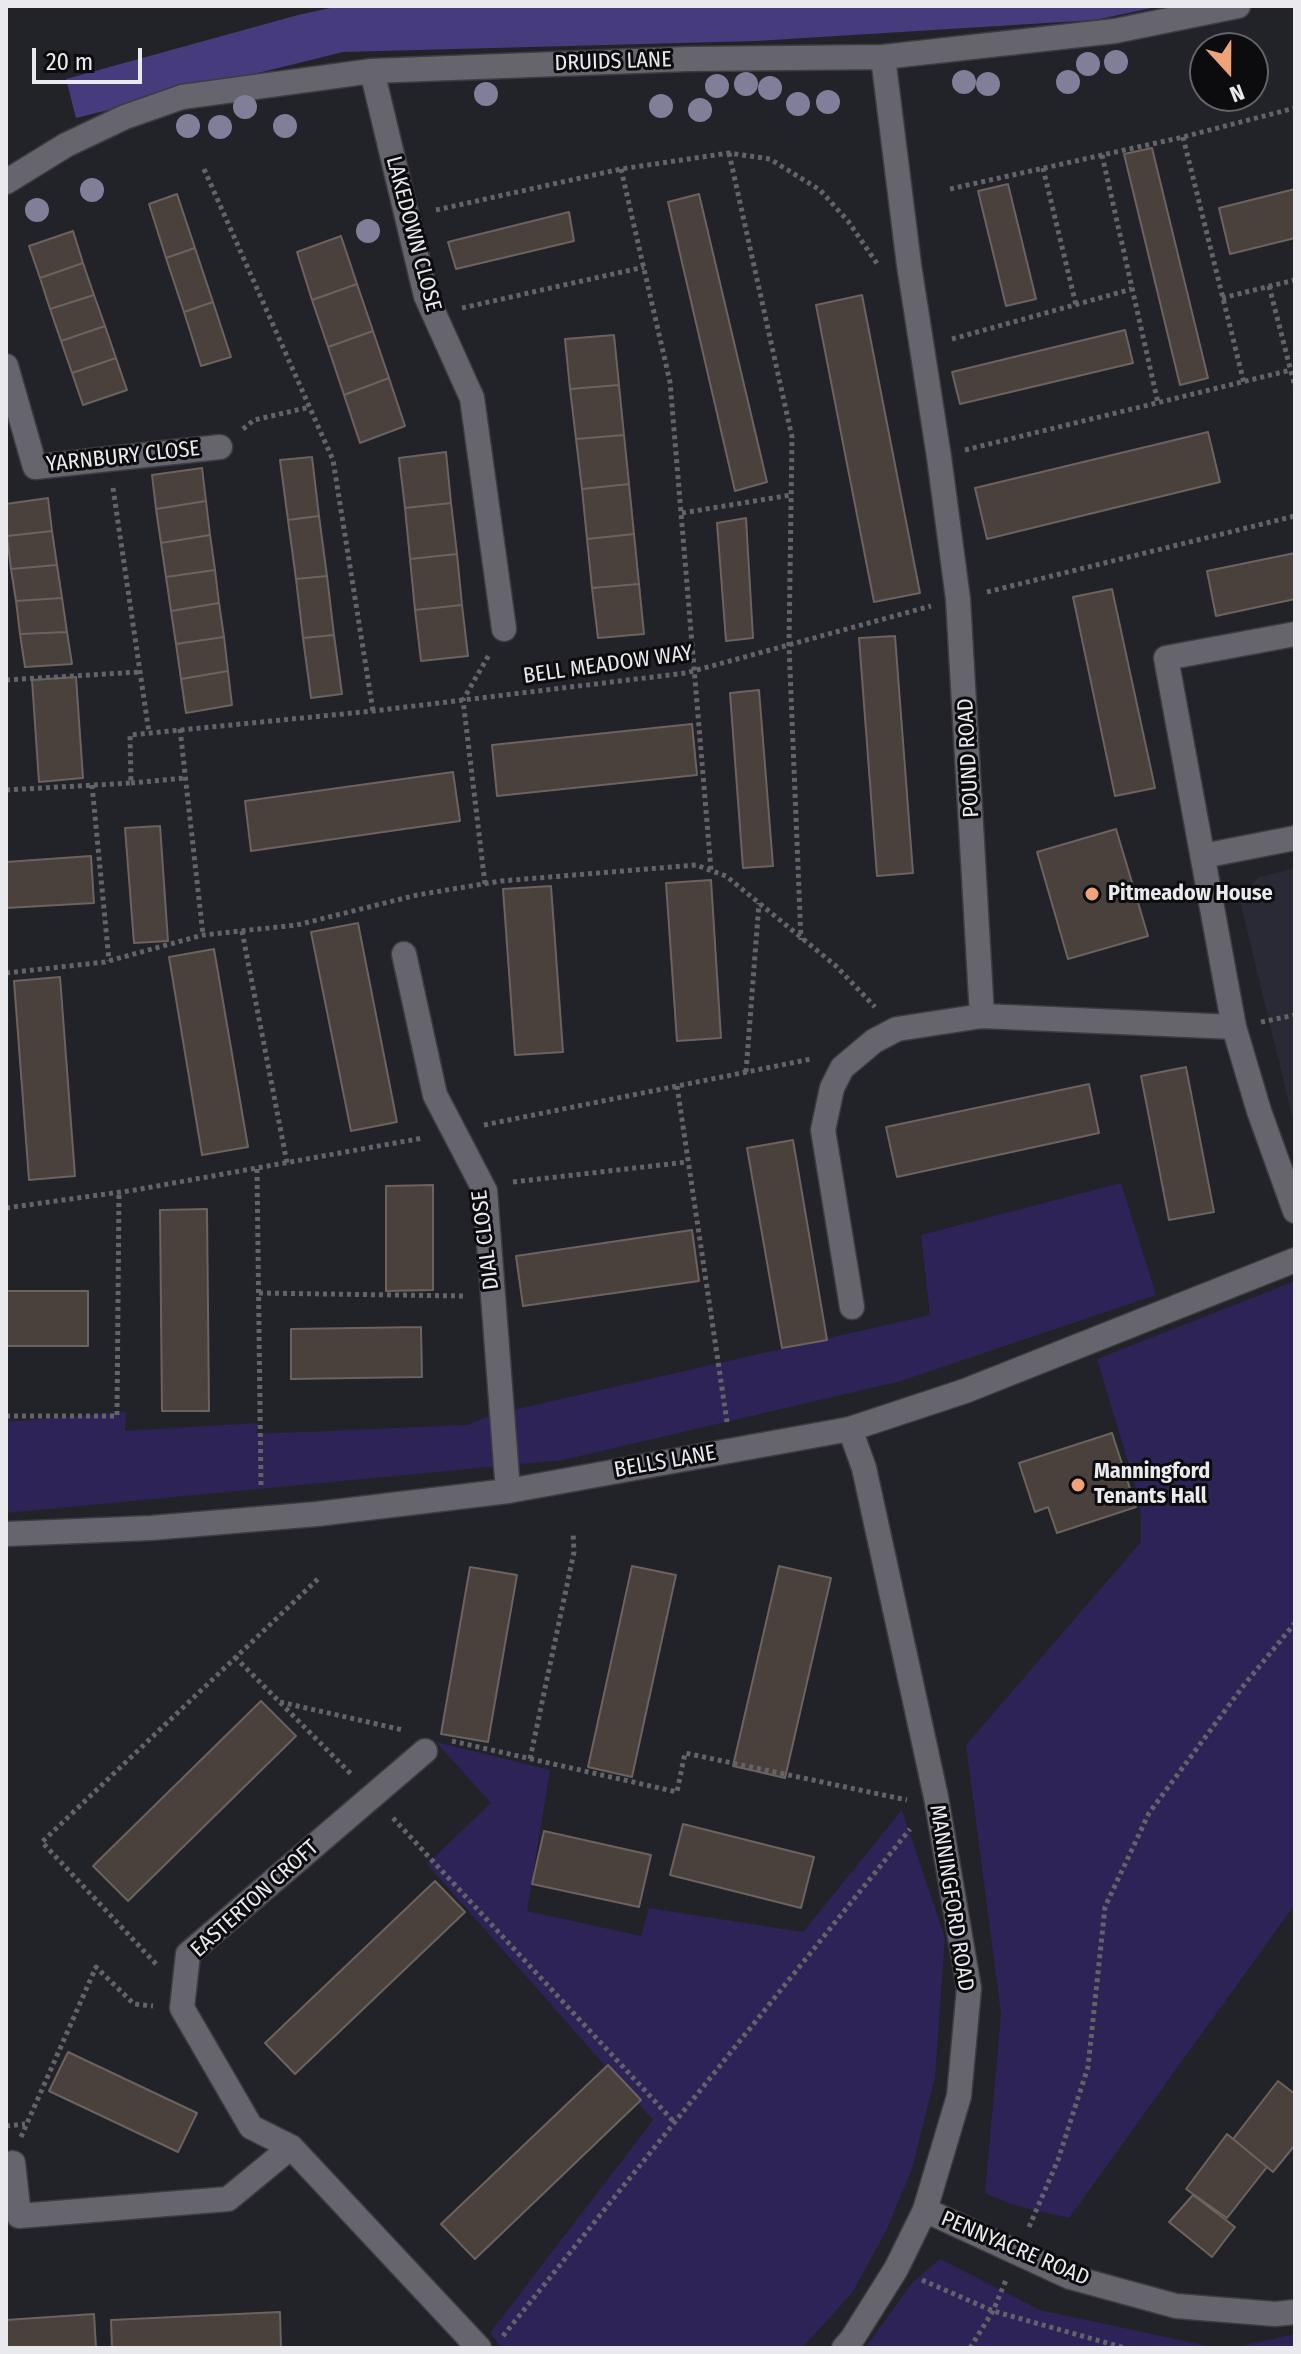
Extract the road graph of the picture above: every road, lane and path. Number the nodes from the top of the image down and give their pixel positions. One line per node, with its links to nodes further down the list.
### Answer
1 (1238, 6): 2 (street, DRUIDS LANE)
2 (883, 57): 3 (street, DRUIDS LANE); 22 (street, POUND ROAD)
3 (372, 71): 11 (street, DRUIDS LANE); 13 (street, LAKEDOWN CLOSE)
4 (1295, 108): 5 (path)
5 (1183, 137): 7 (path); 19 (path)
6 (729, 153): 10 (path); 15 (path); 32 (path)
7 (1102, 155): 8 (path); 18 (path)
8 (1043, 168): 12 (path); 20 (path)
9 (204, 169): 28 (path)
10 (621, 169): 13 (path); 14 (path)
11 (6, 182)
12 (950, 189)
13 (406, 216): 21 (street, LAKEDOWN CLOSE)
14 (644, 267): 21 (path); 33 (path)
15 (881, 270)
16 (1295, 280): 17 (path)
17 (1269, 286): 19 (path); 24 (path)
18 (1132, 289): 20 (path); 27 (path)
19 (1222, 298): 25 (path)
20 (1076, 305): 22 (path)
21 (434, 314): 36 (street, LAKEDOWN CLOSE)
22 (922, 349): 30 (street, POUND ROAD)
23 (6, 366): 31 (street, YARNBURY CLOSE)
24 (1291, 370): 25 (path); 26 (path)
25 (1244, 383): 27 (path)
26 (1295, 387)
27 (1158, 403): 30 (path)
28 (310, 407): 29 (path); 43 (path)
29 (220, 447): 31 (street, YARNBURY CLOSE)
30 (939, 457): 35 (street, POUND ROAD)
31 (109, 459): 40 (path)
32 (791, 495): 33 (path); 38 (path)
33 (681, 513): 39 (path)
34 (1295, 516): 35 (path, BELL MEADOW WAY)
35 (958, 599): 38 (path, BELL MEADOW WAY); 61 (street, POUND ROAD)
36 (504, 629): 42 (path)
37 (1295, 634): 51 (street)
38 (789, 645): 39 (path, BELL MEADOW WAY); 57 (path)
39 (694, 671): 42 (path, BELL MEADOW WAY); 52 (path)
40 (140, 672): 41 (path); 45 (path)
41 (6, 680)
42 (463, 700): 43 (path, BELL MEADOW WAY); 53 (path)
43 (373, 711): 44 (path, BELL MEADOW WAY)
44 (180, 729): 45 (path, BELL MEADOW WAY); 46 (path)
45 (149, 733): 47 (path)
46 (185, 778): 47 (path); 56 (path)
47 (131, 783): 48 (path)
48 (92, 785): 49 (path); 59 (path)
49 (6, 790)
50 (1295, 838): 51 (street)
51 (1203, 856): 62 (street)
52 (711, 870): 53 (path); 54 (path)
53 (485, 884): 55 (path)
54 (759, 903): 57 (path); 65 (path)
55 (242, 931): 56 (path); 69 (path)
56 (203, 935): 59 (path)
57 (801, 940): 63 (path)
58 (404, 954): 67 (street, DIAL CLOSE)
59 (109, 961): 60 (path)
60 (6, 973)
61 (982, 1016): 62 (street); 63 (street)
62 (1234, 1027): 74 (street)
63 (897, 1029): 64 (street)
64 (856, 1057): 65 (path); 78 (street)
65 (746, 1072): 66 (path)
66 (677, 1086): 67 (path); 68 (path)
67 (454, 1131): 69 (path); 71 (street, DIAL CLOSE)
68 (687, 1162): 71 (path); 81 (path)
69 (287, 1163): 70 (path)
70 (257, 1169): 72 (path); 76 (path)
71 (485, 1191): 77 (street, DIAL CLOSE)
72 (119, 1192): 73 (path); 79 (path)
73 (6, 1208)
74 (1295, 1211)
75 (1295, 1260): 80 (street, BELLS LANE)
76 (259, 1293): 77 (path); 83 (path)
77 (493, 1296): 82 (street, DIAL CLOSE)
78 (852, 1307)
79 (6, 1416)
80 (850, 1429): 81 (street, BELLS LANE); 93 (street, MANNINGFORD ROAD)
81 (732, 1450): 82 (street, BELLS LANE)
82 (508, 1491): 83 (street, BELLS LANE)
83 (262, 1518): 85 (street, BELLS LANE)
84 (573, 1532): 91 (path)
85 (6, 1534)
86 (320, 1577): 88 (path)
87 (1295, 1623): 101 (path)
88 (235, 1657): 89 (path); 94 (path)
89 (280, 1702): 90 (path); 92 (path)
90 (427, 1741): 91 (path); 92 (street, EASTERTON CROFT)
91 (530, 1759): 93 (path)
92 (373, 1796): 94 (street, EASTERTON CROFT); 95 (path)
93 (936, 1797): 95 (path); 100 (street, MANNINGFORD ROAD)
94 (183, 2000): 96 (path); 98 (street)
95 (675, 2123): 106 (path)
96 (25, 2124): 97 (path); 99 (path)
97 (6, 2126)
98 (291, 2147): 99 (street); 105 (street)
99 (13, 2163)
100 (925, 2210): 101 (street, PENNYACRE ROAD); 102 (street, MANNINGFORD ROAD)
101 (1017, 2254): 103 (path); 104 (street, PENNYACRE ROAD)
102 (896, 2269): 103 (path); 107 (street, MANNINGFORD ROAD)
103 (993, 2311): 108 (path); 109 (path)
104 (1295, 2312)
105 (479, 2348)
106 (494, 2348)
107 (844, 2348)
108 (970, 2348)
109 (1125, 2348)

